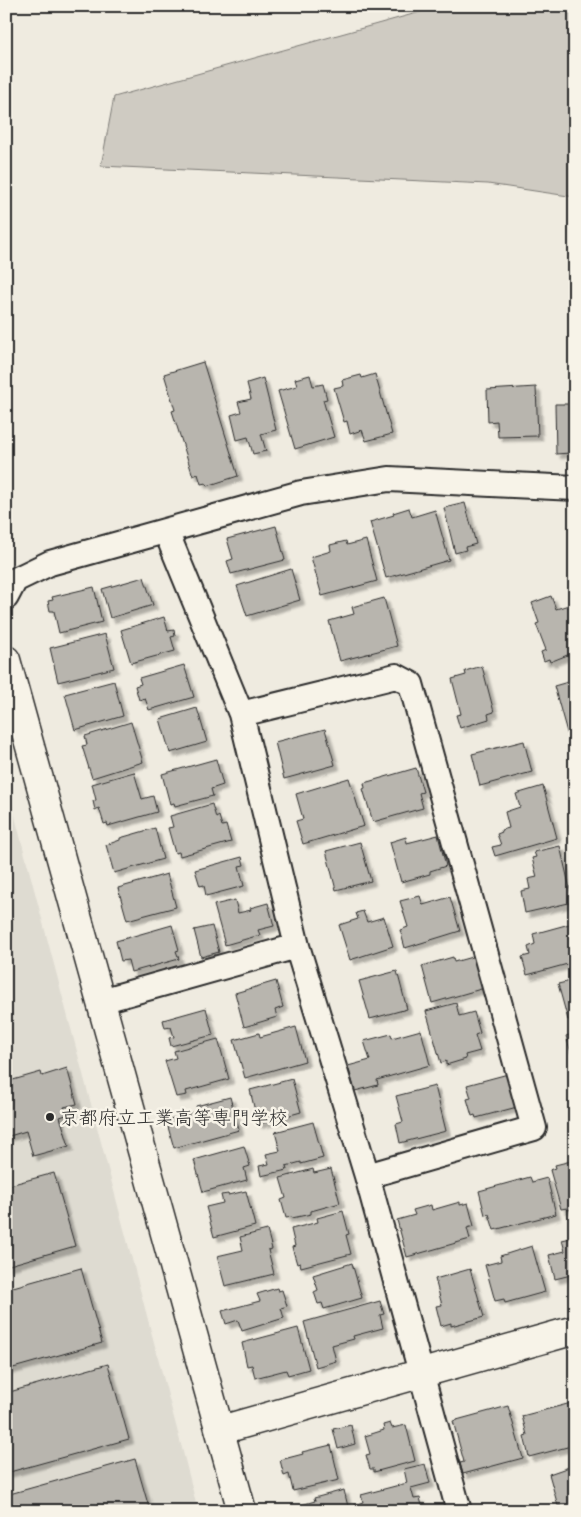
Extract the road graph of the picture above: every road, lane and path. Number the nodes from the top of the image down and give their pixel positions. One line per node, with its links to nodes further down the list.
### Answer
1 (573, 492): 2 (street)
2 (166, 531): 3 (street); 5 (street)
3 (6, 597)
4 (6, 660): 7 (street)
5 (241, 714): 6 (street); 8 (street)
6 (297, 946): 7 (street); 8 (street)
7 (101, 1002): 11 (street)
8 (367, 1176): 10 (street)
9 (575, 1330): 10 (street)
10 (420, 1373): 11 (street); 13 (street)
11 (221, 1430): 12 (street)
12 (242, 1511)
13 (459, 1511)

